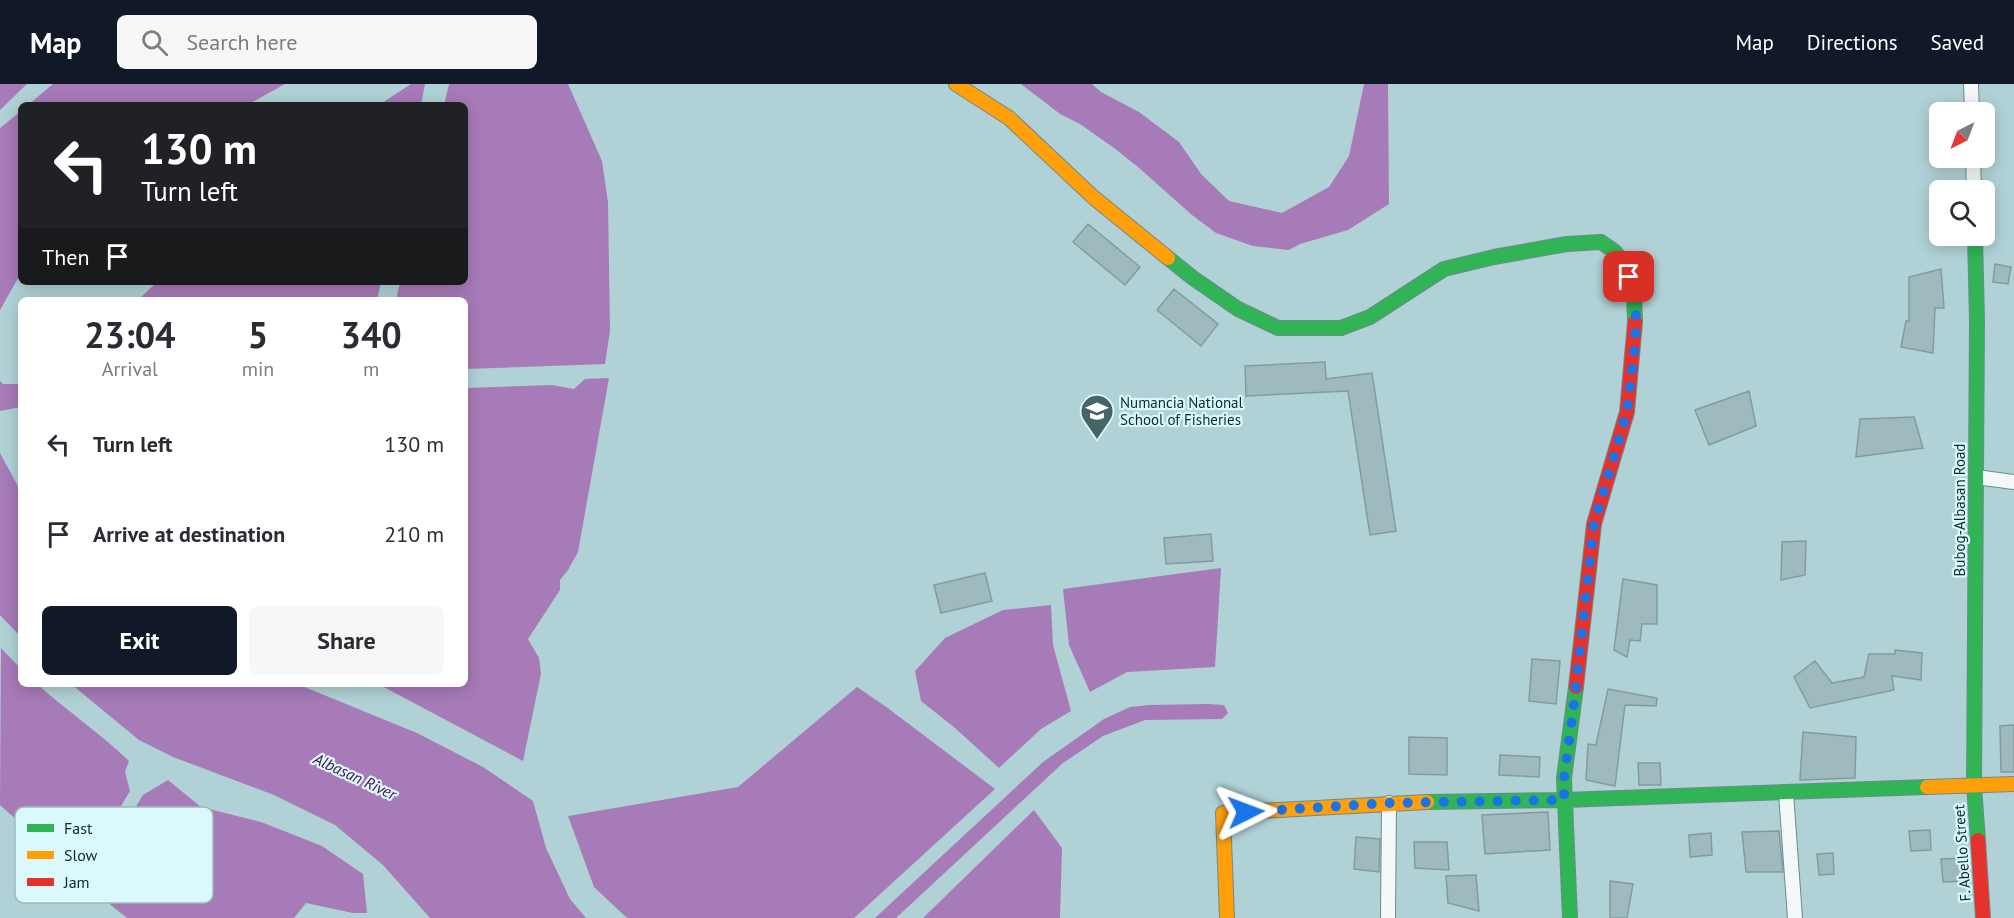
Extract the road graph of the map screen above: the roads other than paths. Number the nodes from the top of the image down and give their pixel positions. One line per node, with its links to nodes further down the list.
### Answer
1 (956, 84): 10 (street)
2 (1971, 84): 3 (street)
3 (1972, 102)
4 (1975, 246): 5 (street, Bubog-Albasan Road)
5 (1976, 477): 6 (street); 8 (street, Bubog-Albasan Road)
6 (2014, 482)
7 (2014, 784): 8 (street)
8 (1974, 786): 9 (street); 16 (street, F. Abello Street)
9 (1786, 792): 10 (street); 15 (street)
10 (1564, 800): 11 (street); 14 (street)
11 (1389, 803): 12 (street); 13 (street)
12 (1227, 918)
13 (1389, 918)
14 (1570, 918)
15 (1795, 918)
16 (1983, 918)

